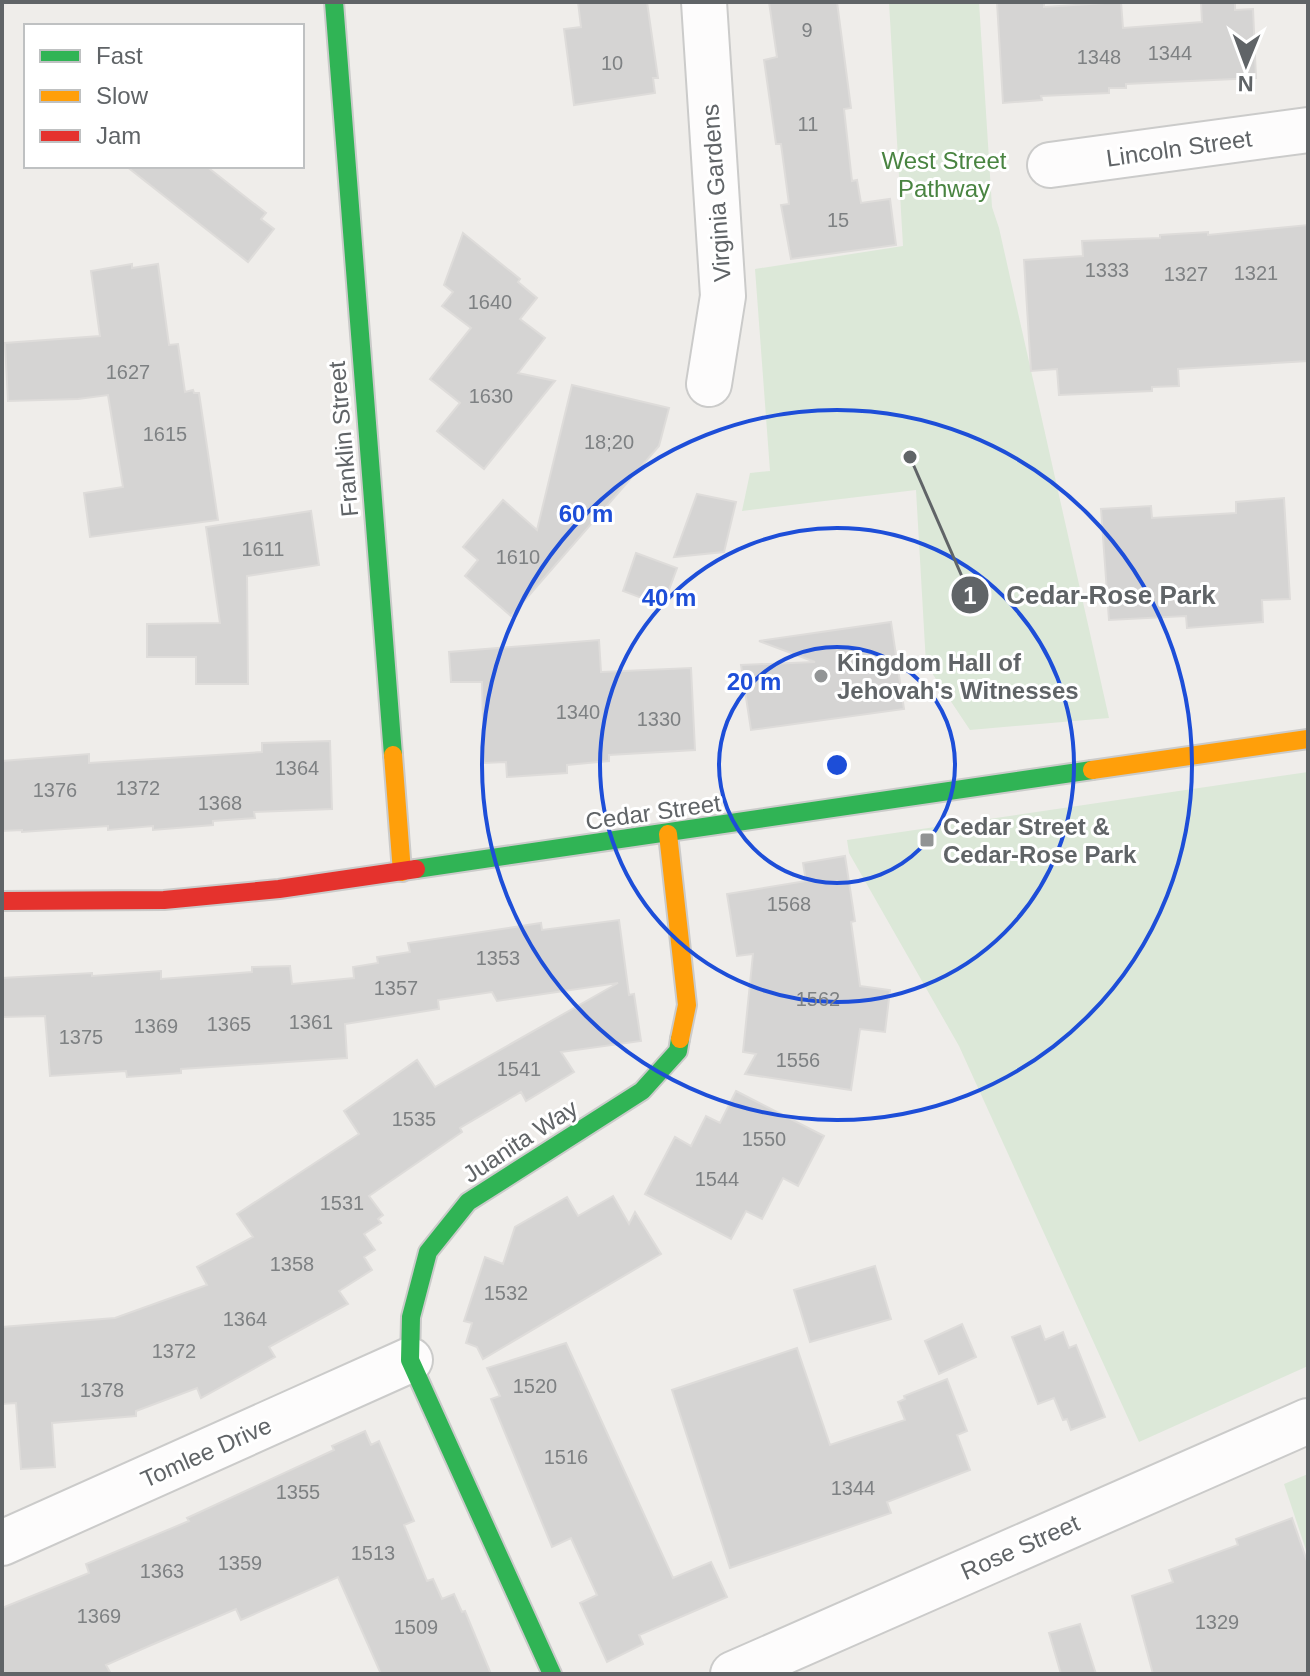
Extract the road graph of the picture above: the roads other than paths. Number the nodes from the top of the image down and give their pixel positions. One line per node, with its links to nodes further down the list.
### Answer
1 (334, 2): 8 (street, Franklin Street)
2 (704, 2): 5 (street, Virginia Gardens)
3 (1308, 130): 4 (street, Lincoln Street)
4 (1050, 165)
5 (709, 384)
6 (1308, 739): 7 (street, Cedar Street)
7 (668, 834): 8 (street, Cedar Street); 10 (street, Juanita Way)
8 (402, 872): 9 (street, Cedar Street)
9 (2, 901)
10 (410, 1360): 12 (street, Tomlee Drive); 14 (street, Juanita Way)
11 (1308, 1421): 13 (street, Rose Street)
12 (2, 1543)
13 (790, 1662): 15 (street, Rose Street)
14 (552, 1674)
15 (733, 1674)

